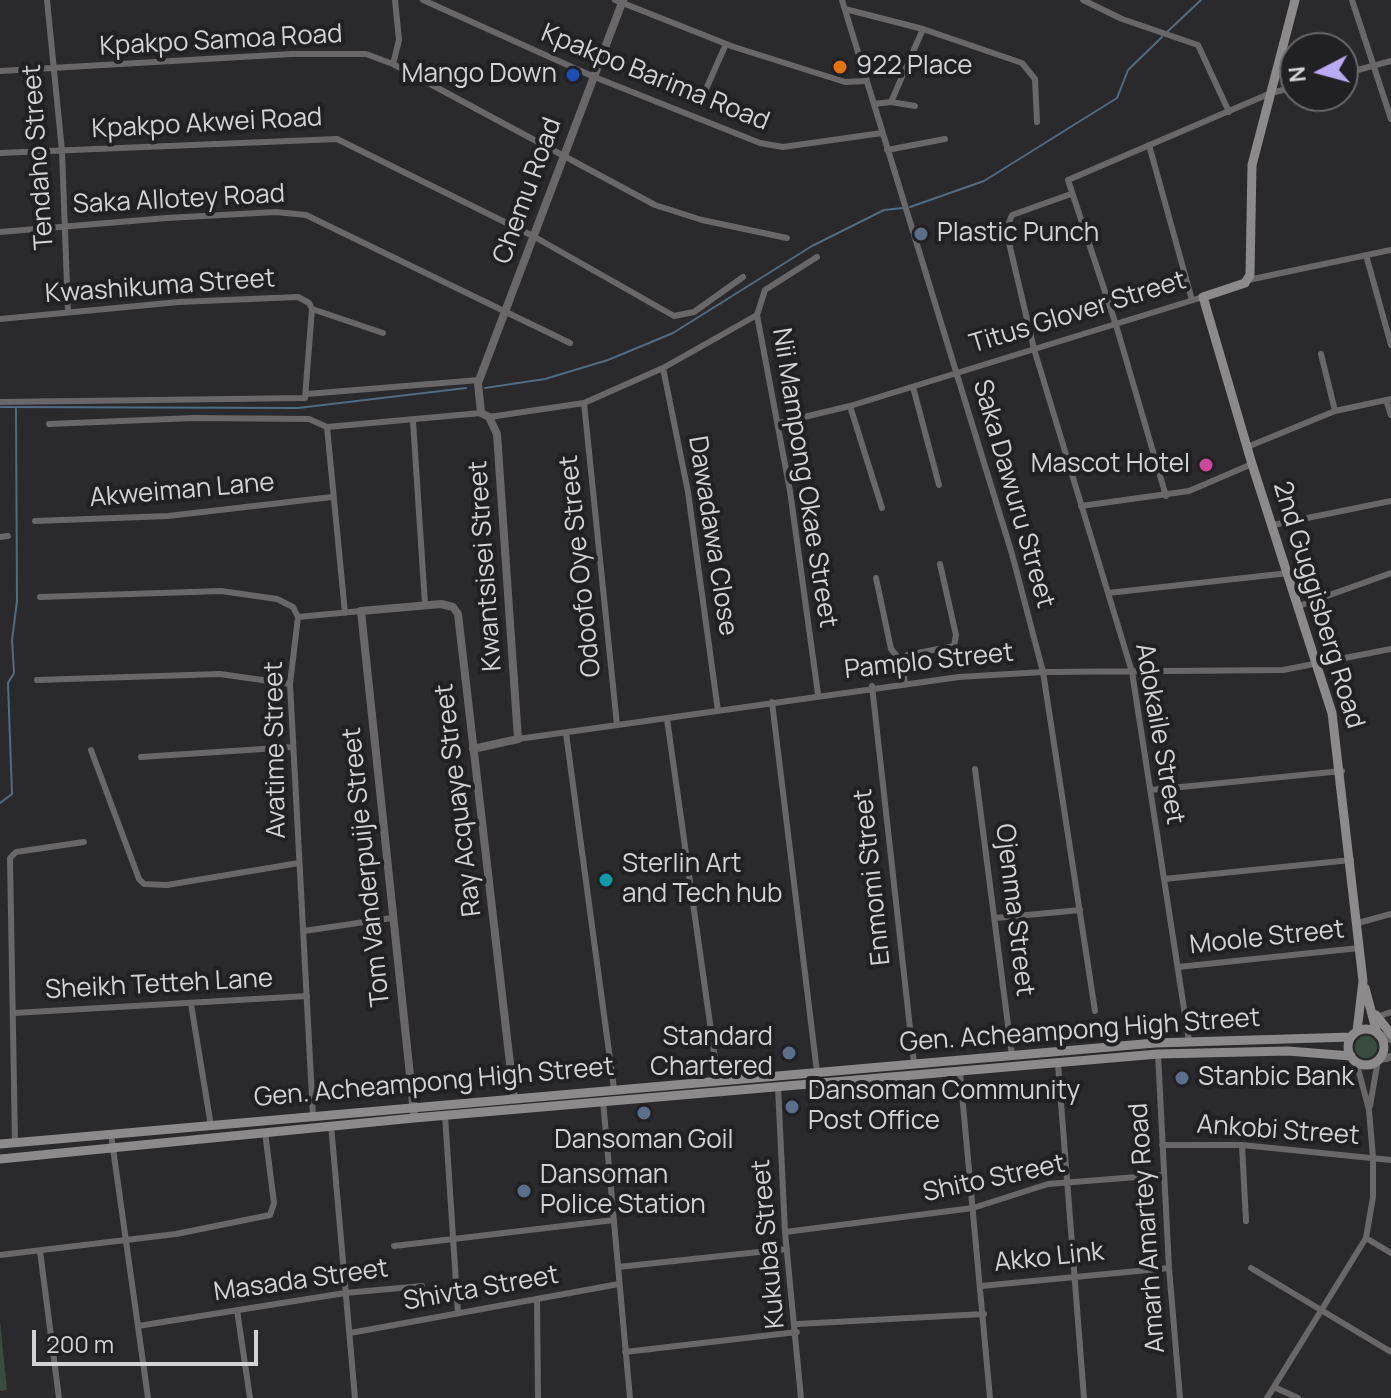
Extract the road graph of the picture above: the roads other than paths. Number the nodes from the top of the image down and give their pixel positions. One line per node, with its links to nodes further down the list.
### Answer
1 (47, 0): 15 (street, Tendaho Street)
2 (395, 0): 13 (street)
3 (423, 0): 18 (street, Kpakpo Barima Road)
4 (842, 0): 9 (street, Saka Dawuru Street)
5 (1083, 0): 26 (street)
6 (1295, 0): 22 (main road)
7 (1352, 0): 14 (street)
8 (620, 1): 11 (street); 18 (street, Chemu Road)
9 (845, 9): 10 (street); 19 (street, Saka Dawuru Street)
10 (923, 29): 23 (street); 28 (street)
11 (726, 44): 19 (street); 20 (street)
12 (1391, 61): 14 (street)
13 (393, 64): 15 (street, Kpakpo Samoa Road); 35 (street, Kpakpo Samoa Road)
14 (1373, 66): 16 (street); 27 (street)
15 (54, 69): 17 (street, Kpakpo Samoa Road); 33 (street, Tendaho Street)
16 (1359, 70)
17 (0, 71)
18 (592, 76): 29 (street, Kpakpo Barima Road); 35 (street, Chemu Road)
19 (867, 81): 24 (street, Saka Dawuru Street)
20 (706, 89)
21 (1279, 91): 22 (street)
22 (1271, 93): 26 (street); 45 (main road)
23 (891, 102): 24 (street); 25 (street)
24 (874, 104): 29 (street, Saka Dawuru Street)
25 (915, 106)
26 (1229, 112): 31 (street)
27 (1391, 119)
28 (1037, 122)
29 (882, 133): 32 (street, Saka Dawuru Street)
30 (945, 139): 32 (street)
31 (1149, 145): 36 (street); 47 (street)
32 (887, 150): 60 (street, Saka Dawuru Street)
33 (62, 151): 34 (street, Kpakpo Akwei Road); 37 (street, Tendaho Street); 39 (street, Kpakpo Akwei Road)
34 (0, 153)
35 (562, 156): 39 (street, Chemu Road); 40 (street, Kpakpo Samoa Road)
36 (1071, 194): 53 (street); 57 (street, Adokaile Street)
37 (64, 225): 38 (street, Saka Allotey Road); 48 (street, Tendaho Street); 50 (street, Saka Allotey Road)
38 (0, 232)
39 (533, 236): 44 (street, Kpakpo Akwei Road); 50 (street, Chemu Road)
40 (787, 238)
41 (1391, 250): 42 (street, Titus Glover Street)
42 (1366, 255): 45 (street, Titus Glover Street); 56 (street)
43 (817, 257): 51 (street)
44 (743, 277)
45 (1248, 280): 46 (main road, Titus Glover Street)
46 (1203, 297): 47 (street, Titus Glover Street); 76 (main road, 2nd Guggisberg Road)
47 (1192, 300): 53 (street, Titus Glover Street)
48 (68, 312): 49 (street, Kwashikuma Street); 52 (street, Kwashikuma Street)
49 (312, 312): 54 (street, Kwashikuma Street); 63 (street)
50 (504, 313): 55 (street, Saka Allotey Road); 61 (street, Chemu Road)
51 (757, 315): 59 (street); 73 (street, Nii Mampong Okae Street)
52 (0, 319)
53 (1116, 325): 57 (street, Titus Glover Street); 79 (street)
54 (383, 333)
55 (570, 343)
56 (1391, 345)
57 (1034, 349): 60 (street, Titus Glover Street); 82 (street, Adokaile Street)
58 (1321, 354): 69 (street)
59 (663, 368): 67 (street); 108 (street, Dawadawa Close)
60 (957, 373): 62 (street, Titus Glover Street); 100 (street, Saka Dawuru Street)
61 (478, 382): 63 (street); 64 (street, Chemu Road)
62 (913, 387): 68 (street, Titus Glover Street); 78 (street)
63 (307, 394): 66 (street)
64 (479, 398): 70 (street, Kwantsisei Street)
65 (1388, 400): 69 (street); 71 (street)
66 (0, 402)
67 (584, 403): 70 (street); 110 (street, Odoofo Oye Street)
68 (850, 406): 73 (street, Titus Glover Street); 83 (street)
69 (1335, 411): 76 (street)
70 (485, 415): 72 (street); 112 (street, Kwantsisei Street)
71 (1391, 415)
72 (413, 421): 75 (street); 92 (street)
73 (779, 423): 106 (street, Nii Mampong Okae Street)
74 (49, 424): 75 (street)
75 (327, 427): 80 (street)
76 (1247, 447): 77 (main road, 2nd Guggisberg Road)
77 (1252, 464): 79 (street); 85 (main road, 2nd Guggisberg Road)
78 (939, 485)
79 (1166, 496): 82 (street)
80 (332, 497): 84 (street, Akweiman Lane); 95 (street)
81 (1391, 501): 85 (street)
82 (1081, 506): 90 (street, Adokaile Street)
83 (882, 508)
84 (35, 521)
85 (1273, 525): 87 (main road, 2nd Guggisberg Road)
86 (940, 564): 98 (street)
87 (1289, 573): 90 (street); 93 (main road, 2nd Guggisberg Road)
88 (1391, 573): 93 (street)
89 (876, 578): 98 (street)
90 (1108, 593): 101 (street, Adokaile Street)
91 (40, 597): 96 (street)
92 (425, 604): 94 (street, Ray Acquaye Street); 114 (street, Ray Acquaye Street)
93 (1299, 606): 99 (main road, 2nd Guggisberg Road)
94 (361, 611): 95 (street, Ray Acquaye Street); 126 (street, Tom Vanderpuije Street)
95 (345, 613): 96 (street)
96 (298, 617): 104 (street, Avatime Street)
97 (1391, 649): 99 (street, Pamplo Street)
98 (902, 662): 103 (street)
99 (1318, 664): 101 (street, Pamplo Street); 118 (main road, 2nd Guggisberg Road)
100 (1043, 672): 101 (street, Pamplo Street); 103 (street, Pamplo Street); 124 (street, Saka Dawuru Street)
101 (1132, 672): 119 (street, Adokaile Street)
102 (37, 680): 104 (street)
103 (905, 683): 105 (street, Pamplo Street)
104 (290, 684): 113 (street, Avatime Street)
105 (872, 686): 106 (street, Pamplo Street); 153 (street, Enmomi Street)
106 (818, 694): 107 (street, Pamplo Street)
107 (772, 702): 108 (street, Pamplo Street); 155 (street)
108 (718, 711): 109 (street, Pamplo Street)
109 (667, 719): 110 (street, Pamplo Street); 157 (street)
110 (617, 725): 111 (street, Pamplo Street)
111 (566, 733): 112 (street, Pamplo Street); 159 (street)
112 (518, 739): 114 (street, Pamplo Street)
113 (293, 747): 116 (street); 122 (street, Avatime Street)
114 (473, 749): 160 (street, Ray Acquaye Street)
115 (91, 750): 122 (street)
116 (141, 757)
117 (975, 769): 127 (street, Ojenma Street)
118 (1342, 771): 119 (street); 121 (main road, 2nd Guggisberg Road)
119 (1151, 790): 123 (street, Adokaile Street)
120 (84, 842): 128 (street)
121 (1352, 860): 123 (street); 130 (main road, 2nd Guggisberg Road)
122 (299, 863): 131 (street, Avatime Street)
123 (1164, 879): 133 (street, Adokaile Street)
124 (1080, 910): 127 (street); 138 (street, Saka Dawuru Street)
125 (1391, 914): 130 (street)
126 (392, 918): 131 (street); 162 (street, Tom Vanderpuije Street)
127 (996, 918): 149 (street, Ojenma Street)
128 (11, 919): 129 (street); 140 (street)
129 (0, 920)
130 (1358, 923): 132 (main road, 2nd Guggisberg Road)
131 (304, 931): 135 (street, Avatime Street)
132 (1359, 948): 133 (street, Moole Street); 134 (main road, 2nd Guggisberg Road)
133 (1178, 967): 147 (street, Adokaile Street)
134 (1363, 981): 136 (main road, 2nd Guggisberg Road); 141 (main road, 2nd Guggisberg Road)
135 (307, 996): 137 (street, Sheikh Tetteh Lane); 165 (street, Avatime Street)
136 (1369, 1003): 142 (main road); 144 (main road, 2nd Guggisberg Road)
137 (191, 1004): 140 (street, Sheikh Tetteh Lane); 168 (street)
138 (1095, 1011)
139 (1391, 1012): 142 (street)
140 (14, 1013): 171 (street)
141 (1360, 1015): 143 (main road, 2nd Guggisberg Road); 146 (main road)
142 (1377, 1017): 145 (main road)
143 (1354, 1034): 144 (main road); 146 (main road, Gen. Acheampong High Street); 151 (main road)
144 (1378, 1034): 145 (street); 152 (main road)
145 (1391, 1037)
146 (1333, 1038): 147 (main road, Gen. Acheampong High Street)
147 (1189, 1041): 149 (main road, Gen. Acheampong High Street)
148 (1158, 1054): 151 (main road, Gen. Acheampong High Street); 154 (main road, Gen. Acheampong High Street); 173 (street, Amarh Amartey Road)
149 (1012, 1056): 153 (main road, Gen. Acheampong High Street)
150 (1391, 1057): 152 (street)
151 (1353, 1059): 152 (main road); 163 (street)
152 (1379, 1059): 163 (street)
153 (914, 1064): 155 (main road, Gen. Acheampong High Street)
154 (1058, 1064): 156 (main road, Gen. Acheampong High Street); 180 (street)
155 (817, 1072): 157 (main road, Gen. Acheampong High Street)
156 (960, 1072): 158 (main road, Gen. Acheampong High Street); 181 (street)
157 (718, 1080): 159 (main road, Gen. Acheampong High Street)
158 (778, 1087): 161 (main road, Gen. Acheampong High Street); 184 (street, Kukuba Street)
159 (614, 1089): 160 (main road, Gen. Acheampong High Street)
160 (514, 1098): 162 (main road, Gen. Acheampong High Street)
161 (603, 1101): 164 (main road, Gen. Acheampong High Street); 182 (street)
162 (413, 1106): 165 (main road, Gen. Acheampong High Street); 166 (street, Tom Vanderpuije Street)
163 (1369, 1110): 176 (street)
164 (445, 1115): 166 (main road, Gen. Acheampong High Street); 186 (street)
165 (313, 1116): 168 (main road, Gen. Acheampong High Street)
166 (414, 1118): 167 (main road, Gen. Acheampong High Street)
167 (331, 1125): 169 (main road, Gen. Acheampong High Street); 200 (street)
168 (211, 1126): 170 (main road, Gen. Acheampong High Street)
169 (265, 1132): 175 (main road, Gen. Acheampong High Street); 187 (street)
170 (111, 1134): 171 (main road, Gen. Acheampong High Street); 175 (street)
171 (15, 1143): 172 (main road, Gen. Acheampong High Street)
172 (0, 1144)
173 (1162, 1145): 174 (street, Ankobi Street); 179 (street, Amarh Amartey Road)
174 (1242, 1145): 176 (street, Ankobi Street); 183 (street)
175 (112, 1147): 177 (main road, Gen. Acheampong High Street); 187 (street)
176 (1373, 1157): 178 (street, Ankobi Street); 185 (street)
177 (0, 1159)
178 (1391, 1160)
179 (1163, 1175): 180 (street, Shito Street); 194 (street, Amarh Amartey Road)
180 (1068, 1182): 181 (street, Shito Street); 196 (street)
181 (973, 1208): 184 (street, Shito Street); 199 (street)
182 (614, 1220): 186 (street); 193 (street)
183 (1246, 1221)
184 (785, 1232): 189 (street, Kukuba Street)
185 (1366, 1238): 191 (street); 203 (street)
186 (454, 1239): 188 (street); 204 (street)
187 (127, 1241): 190 (street); 206 (street)
188 (394, 1246)
189 (787, 1249): 193 (street); 207 (street, Kukuba Street)
190 (40, 1251): 192 (street); 212 (street)
191 (1391, 1253)
192 (0, 1255)
193 (618, 1267): 197 (street)
194 (1169, 1268): 196 (street, Akko Link); 221 (street, Amarh Amartey Road)
195 (1251, 1268): 203 (street)
196 (1074, 1274): 199 (street, Akko Link); 220 (street)
197 (619, 1284): 201 (street, Shivta Street); 209 (street)
198 (422, 1286): 200 (street, Masada Street)
199 (981, 1286): 205 (street)
200 (345, 1293): 202 (street, Masada Street); 208 (street)
201 (537, 1300): 204 (street, Shivta Street); 216 (street)
202 (237, 1310): 206 (street, Masada Street); 214 (street)
203 (1321, 1310): 210 (street); 211 (street)
204 (458, 1313): 208 (street, Shivta Street)
205 (984, 1314): 207 (street); 219 (street)
206 (138, 1326): 213 (street)
207 (797, 1328): 209 (street); 218 (street, Kukuba Street)
208 (350, 1333): 215 (street)
209 (625, 1352): 217 (street)
210 (1391, 1352)
211 (1274, 1387): 222 (street); 223 (street)
212 (59, 1398)
213 (148, 1398)
214 (250, 1398)
215 (355, 1398)
216 (538, 1398)
217 (630, 1398)
218 (801, 1398)
219 (990, 1398)
220 (1084, 1398)
221 (1180, 1398)
222 (1267, 1398)
223 (1298, 1398)

